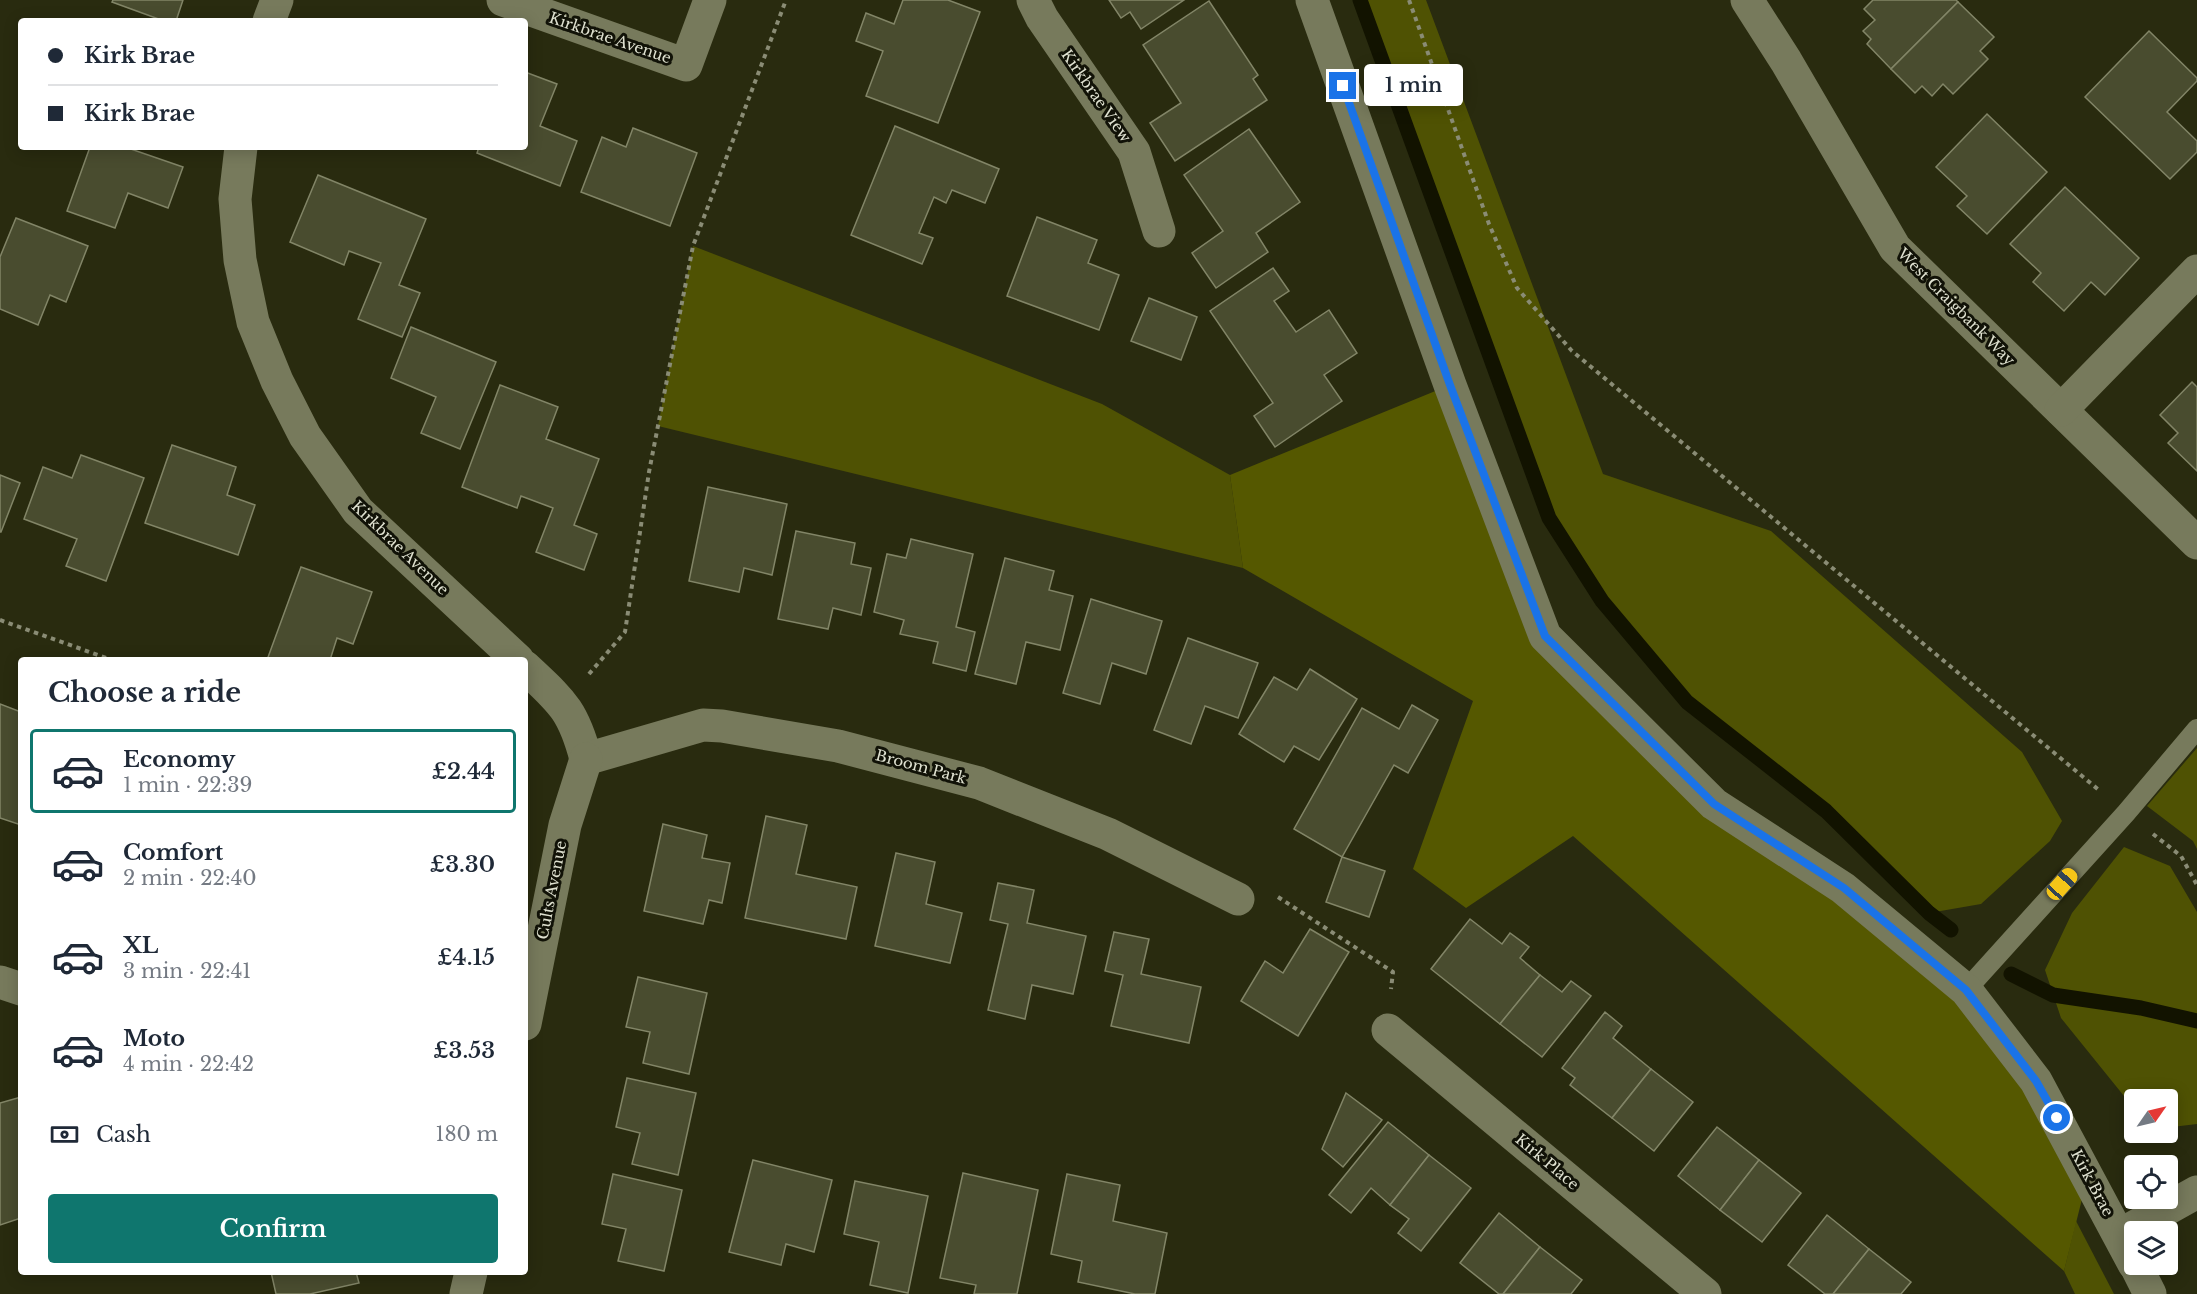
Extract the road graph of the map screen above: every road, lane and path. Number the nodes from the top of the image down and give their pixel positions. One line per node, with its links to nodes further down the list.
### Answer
1 (277, 0): 9 (street)
2 (503, 0): 3 (street, Kirkbrae Avenue)
3 (710, 0)
4 (786, 0): 19 (path)
5 (1033, 0): 11 (street, Kirkbrae View)
6 (1312, 0): 27 (street, Kirk Brae)
7 (1409, 0): 22 (path)
8 (1747, 0): 13 (street, West Craigbank Way)
9 (270, 18)
10 (242, 150): 17 (street, Kirkbrae Avenue)
11 (1159, 231)
12 (2197, 271): 13 (street)
13 (2061, 410): 14 (street, West Craigbank Way)
14 (2197, 543)
15 (0, 620): 16 (path)
16 (104, 657)
17 (515, 657)
18 (528, 670): 19 (street)
19 (563, 703): 21 (street)
20 (2197, 729): 22 (lane)
21 (586, 759): 24 (street, Broom Park); 28 (street, Cults Avenue)
22 (2126, 813): 23 (path); 27 (lane)
23 (2197, 885)
24 (1238, 899): 29 (path)
25 (0, 982): 26 (street)
26 (18, 988)
27 (1966, 990): 31 (street, Kirk Brae)
28 (528, 1009)
29 (1388, 1030): 36 (street, Kirk Place)
30 (2197, 1192): 31 (street)
31 (2120, 1235): 32 (street, Kirk Brae)
32 (2124, 1243)
33 (470, 1275): 35 (street)
34 (2140, 1275): 37 (street, Kirk Brae)
35 (466, 1294)
36 (1705, 1294)
37 (2150, 1294)

